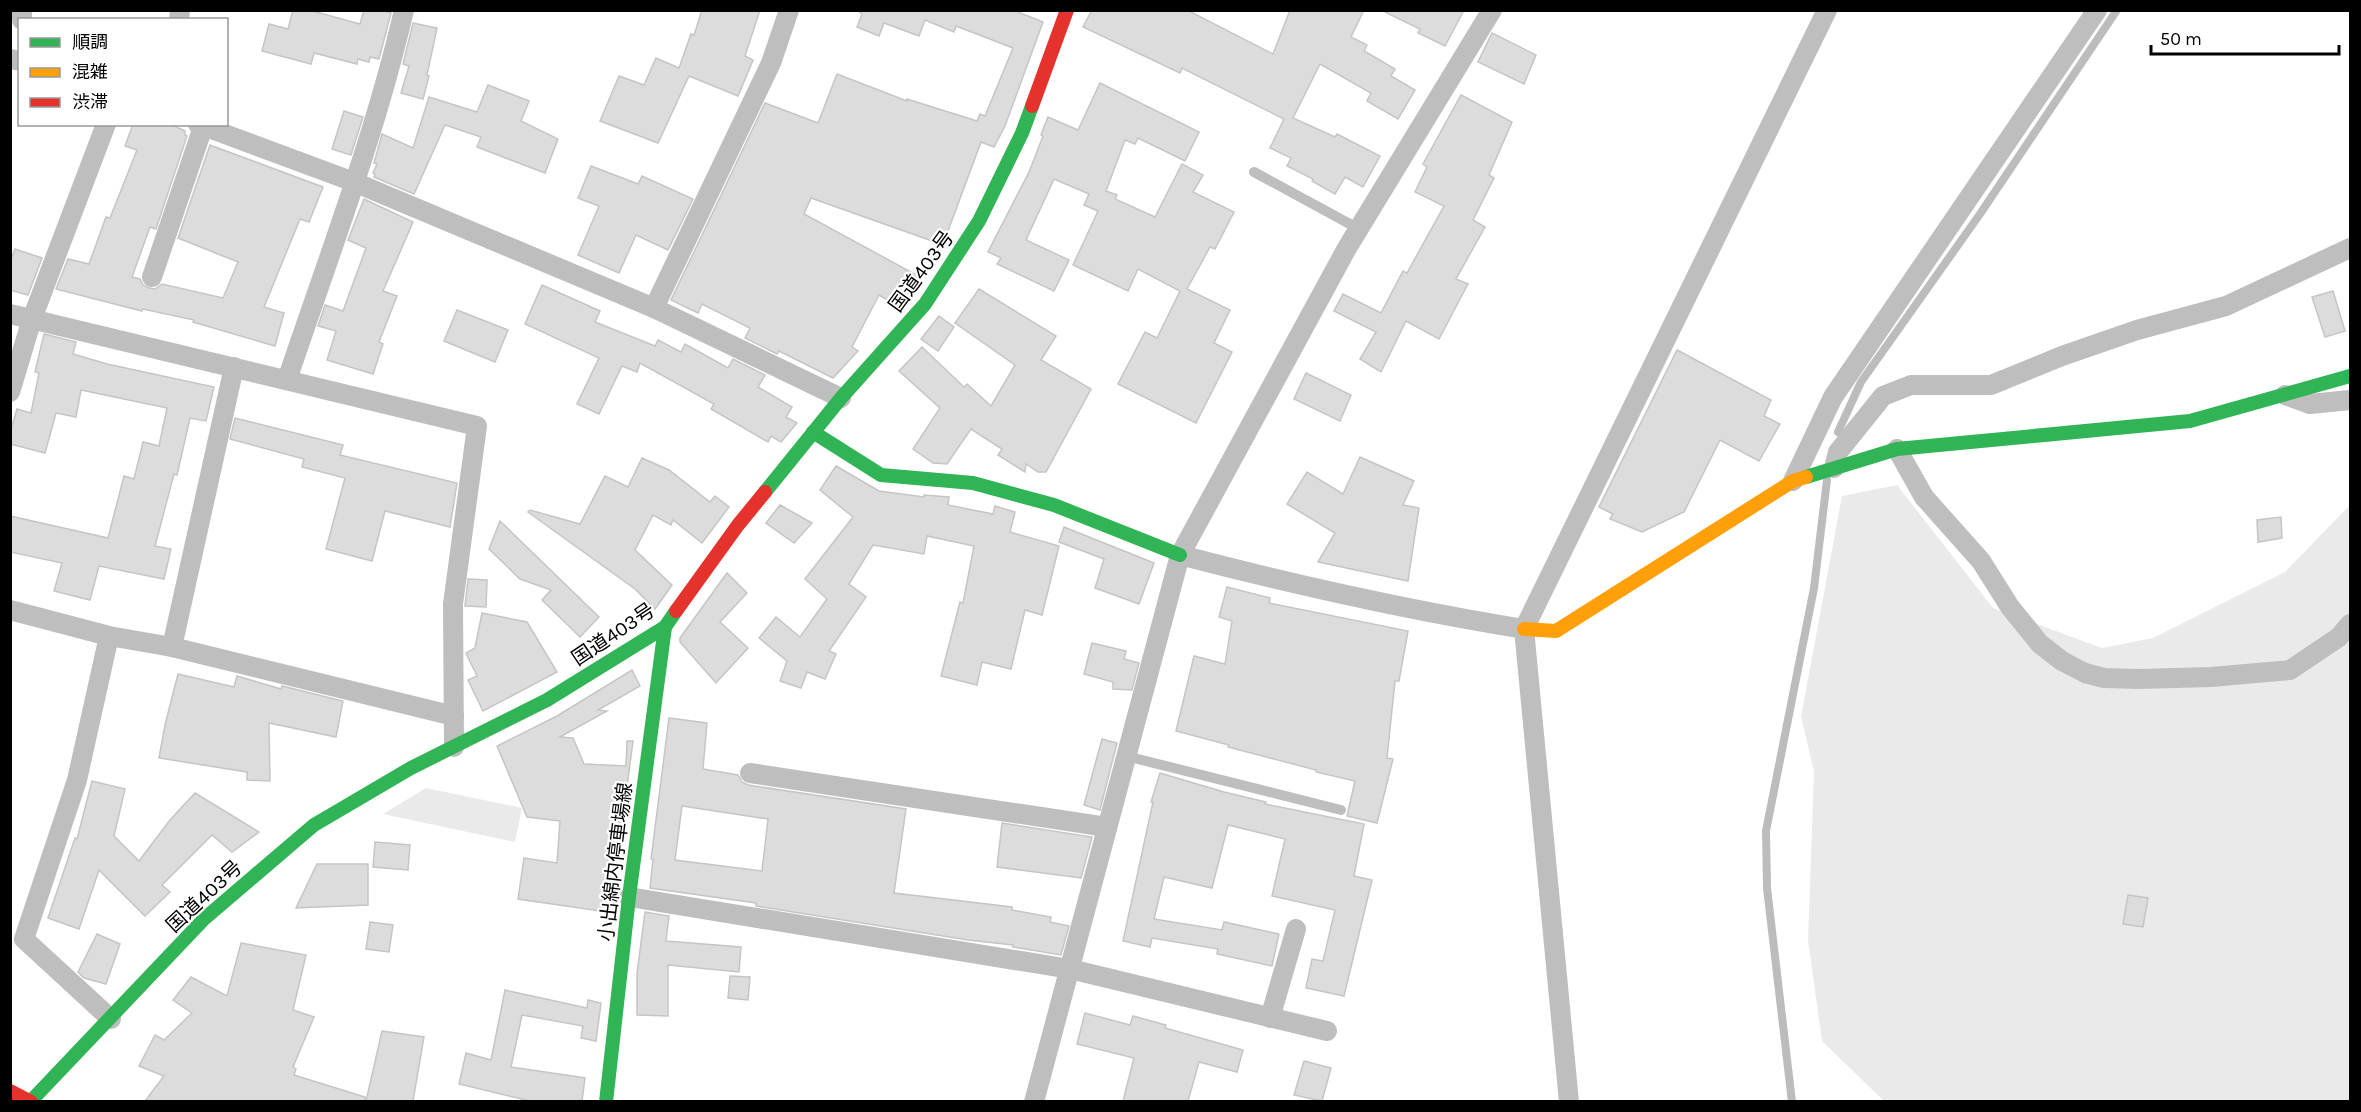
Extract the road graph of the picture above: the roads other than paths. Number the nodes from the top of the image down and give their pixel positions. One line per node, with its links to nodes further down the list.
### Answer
1 (404, 10): 11 (street)
2 (789, 10): 15 (street)
3 (1067, 10): 23 (main road, 国道403号)
4 (1492, 10): 12 (street)
5 (1827, 10): 33 (street)
6 (2097, 10): 28 (street)
7 (105, 126): 17 (street)
8 (201, 126): 14 (street)
9 (204, 126): 11 (street)
10 (1254, 172): 12 (lane)
11 (354, 182): 15 (street); 20 (street)
12 (1359, 229): 29 (street)
13 (2350, 248): 27 (street)
14 (152, 277)
15 (654, 308): 23 (street)
16 (10, 314): 17 (street)
17 (32, 320): 18 (street); 21 (street)
18 (234, 367): 20 (street); 35 (street)
19 (2350, 376): 22 (main road)
20 (287, 380): 36 (street)
21 (10, 392)
22 (2285, 395): 24 (street); 26 (main road)
23 (841, 398): 25 (main road, 国道403号)
24 (2350, 400)
25 (813, 432): 29 (main road); 32 (main road, 国道403号)
26 (1897, 449): 27 (main road); 31 (street)
27 (1834, 468): 28 (main road)
28 (1793, 481): 33 (main road)
29 (1180, 555): 33 (street); 38 (street)
30 (10, 610): 34 (street)
31 (2350, 624)
32 (665, 627): 37 (main road, 国道403号); 42 (main road, 小出綿内停車場線)
33 (1524, 629): 52 (street)
34 (109, 636): 35 (street); 46 (street)
35 (172, 647): 36 (street)
36 (454, 716): 37 (street)
37 (454, 747): 46 (main road, 国道403号)
38 (1126, 756): 40 (lane); 41 (street)
39 (750, 773): 41 (street)
40 (1341, 810)
41 (1107, 827): 44 (street)
42 (629, 897): 44 (street); 50 (main road, 小出綿内停車場線)
43 (1296, 929): 45 (street)
44 (1070, 969): 45 (street); 51 (street)
45 (1270, 1017): 47 (street)
46 (111, 1019): 49 (main road, 国道403号)
47 (1327, 1031)
48 (10, 1090): 49 (main road)
49 (31, 1101)
50 (606, 1101)
51 (1034, 1101)
52 (1569, 1101)

